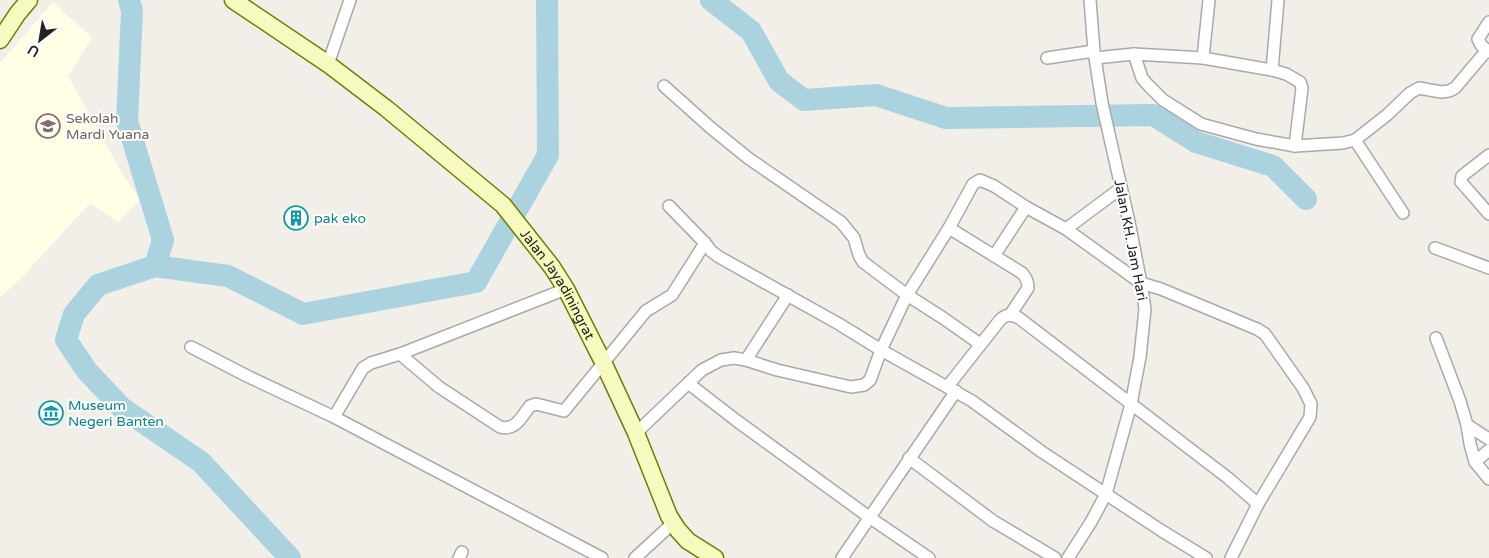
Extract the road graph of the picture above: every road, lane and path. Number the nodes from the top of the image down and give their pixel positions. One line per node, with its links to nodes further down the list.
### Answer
1 (29, 0): 8 (street)
2 (233, 0): 14 (street, Jalan Jayadiningrat)
3 (350, 0): 14 (street)
4 (1090, 0): 10 (street, Jalan KH. Jam Hari)
5 (1209, 0): 13 (street)
6 (1278, 0): 15 (street)
7 (1489, 22): 9 (street)
8 (0, 40)
9 (1488, 51): 17 (street)
10 (1094, 54): 11 (street); 12 (street); 20 (street, Jalan KH. Jam Hari)
11 (1134, 54): 13 (street); 18 (street)
12 (1046, 58)
13 (1203, 58): 15 (street)
14 (328, 64): 32 (street, Jalan Jayadiningrat)
15 (1272, 70): 18 (street)
16 (664, 86): 34 (street)
17 (1356, 140): 18 (street); 23 (street)
18 (1295, 146)
19 (1489, 155): 24 (street)
20 (1120, 185): 26 (street); 31 (street, Jalan KH. Jam Hari)
21 (669, 206): 27 (street)
22 (1026, 207): 25 (street); 26 (street); 29 (street)
23 (1403, 213)
24 (1489, 214)
25 (950, 228): 29 (street); 34 (street)
26 (1066, 229): 31 (street)
27 (705, 243): 33 (street); 42 (street)
28 (1435, 248): 30 (street)
29 (994, 256): 35 (street)
30 (1489, 268)
31 (1141, 282): 45 (street, Jalan KH. Jam Hari); 55 (street)
32 (566, 289): 40 (street); 42 (street, Jalan Jayadiningrat)
33 (788, 296): 39 (street); 41 (street)
34 (907, 296): 37 (street); 39 (street)
35 (1010, 315): 37 (street); 45 (street)
36 (1436, 338): 47 (street)
37 (980, 344): 44 (street)
38 (191, 347): 46 (street)
39 (881, 350): 41 (street); 44 (street)
40 (400, 354): 42 (street); 46 (street)
41 (746, 360): 43 (street)
42 (603, 362): 48 (street, Jalan Jayadiningrat)
43 (688, 383): 48 (street); 56 (street)
44 (952, 388): 51 (street); 54 (street)
45 (1132, 404): 54 (street, Jalan KH. Jam Hari); 55 (street)
46 (334, 417): 58 (street)
47 (1467, 425): 49 (street); 52 (street)
48 (636, 433): 57 (street, Jalan Jayadiningrat)
49 (1489, 439)
50 (1489, 450): 52 (street)
51 (909, 458): 56 (street); 63 (street)
52 (1475, 462): 53 (street)
53 (1489, 479)
54 (1106, 494): 64 (street, Jalan KH. Jam Hari); 65 (street)
55 (1258, 504): 66 (street)
56 (869, 517): 61 (street); 62 (street)
57 (674, 523): 59 (street); 60 (street, Jalan Jayadiningrat)
58 (602, 558)
59 (635, 558)
60 (715, 558)
61 (842, 558)
62 (930, 558)
63 (1055, 558)
64 (1068, 558)
65 (1206, 558)
66 (1231, 558)

